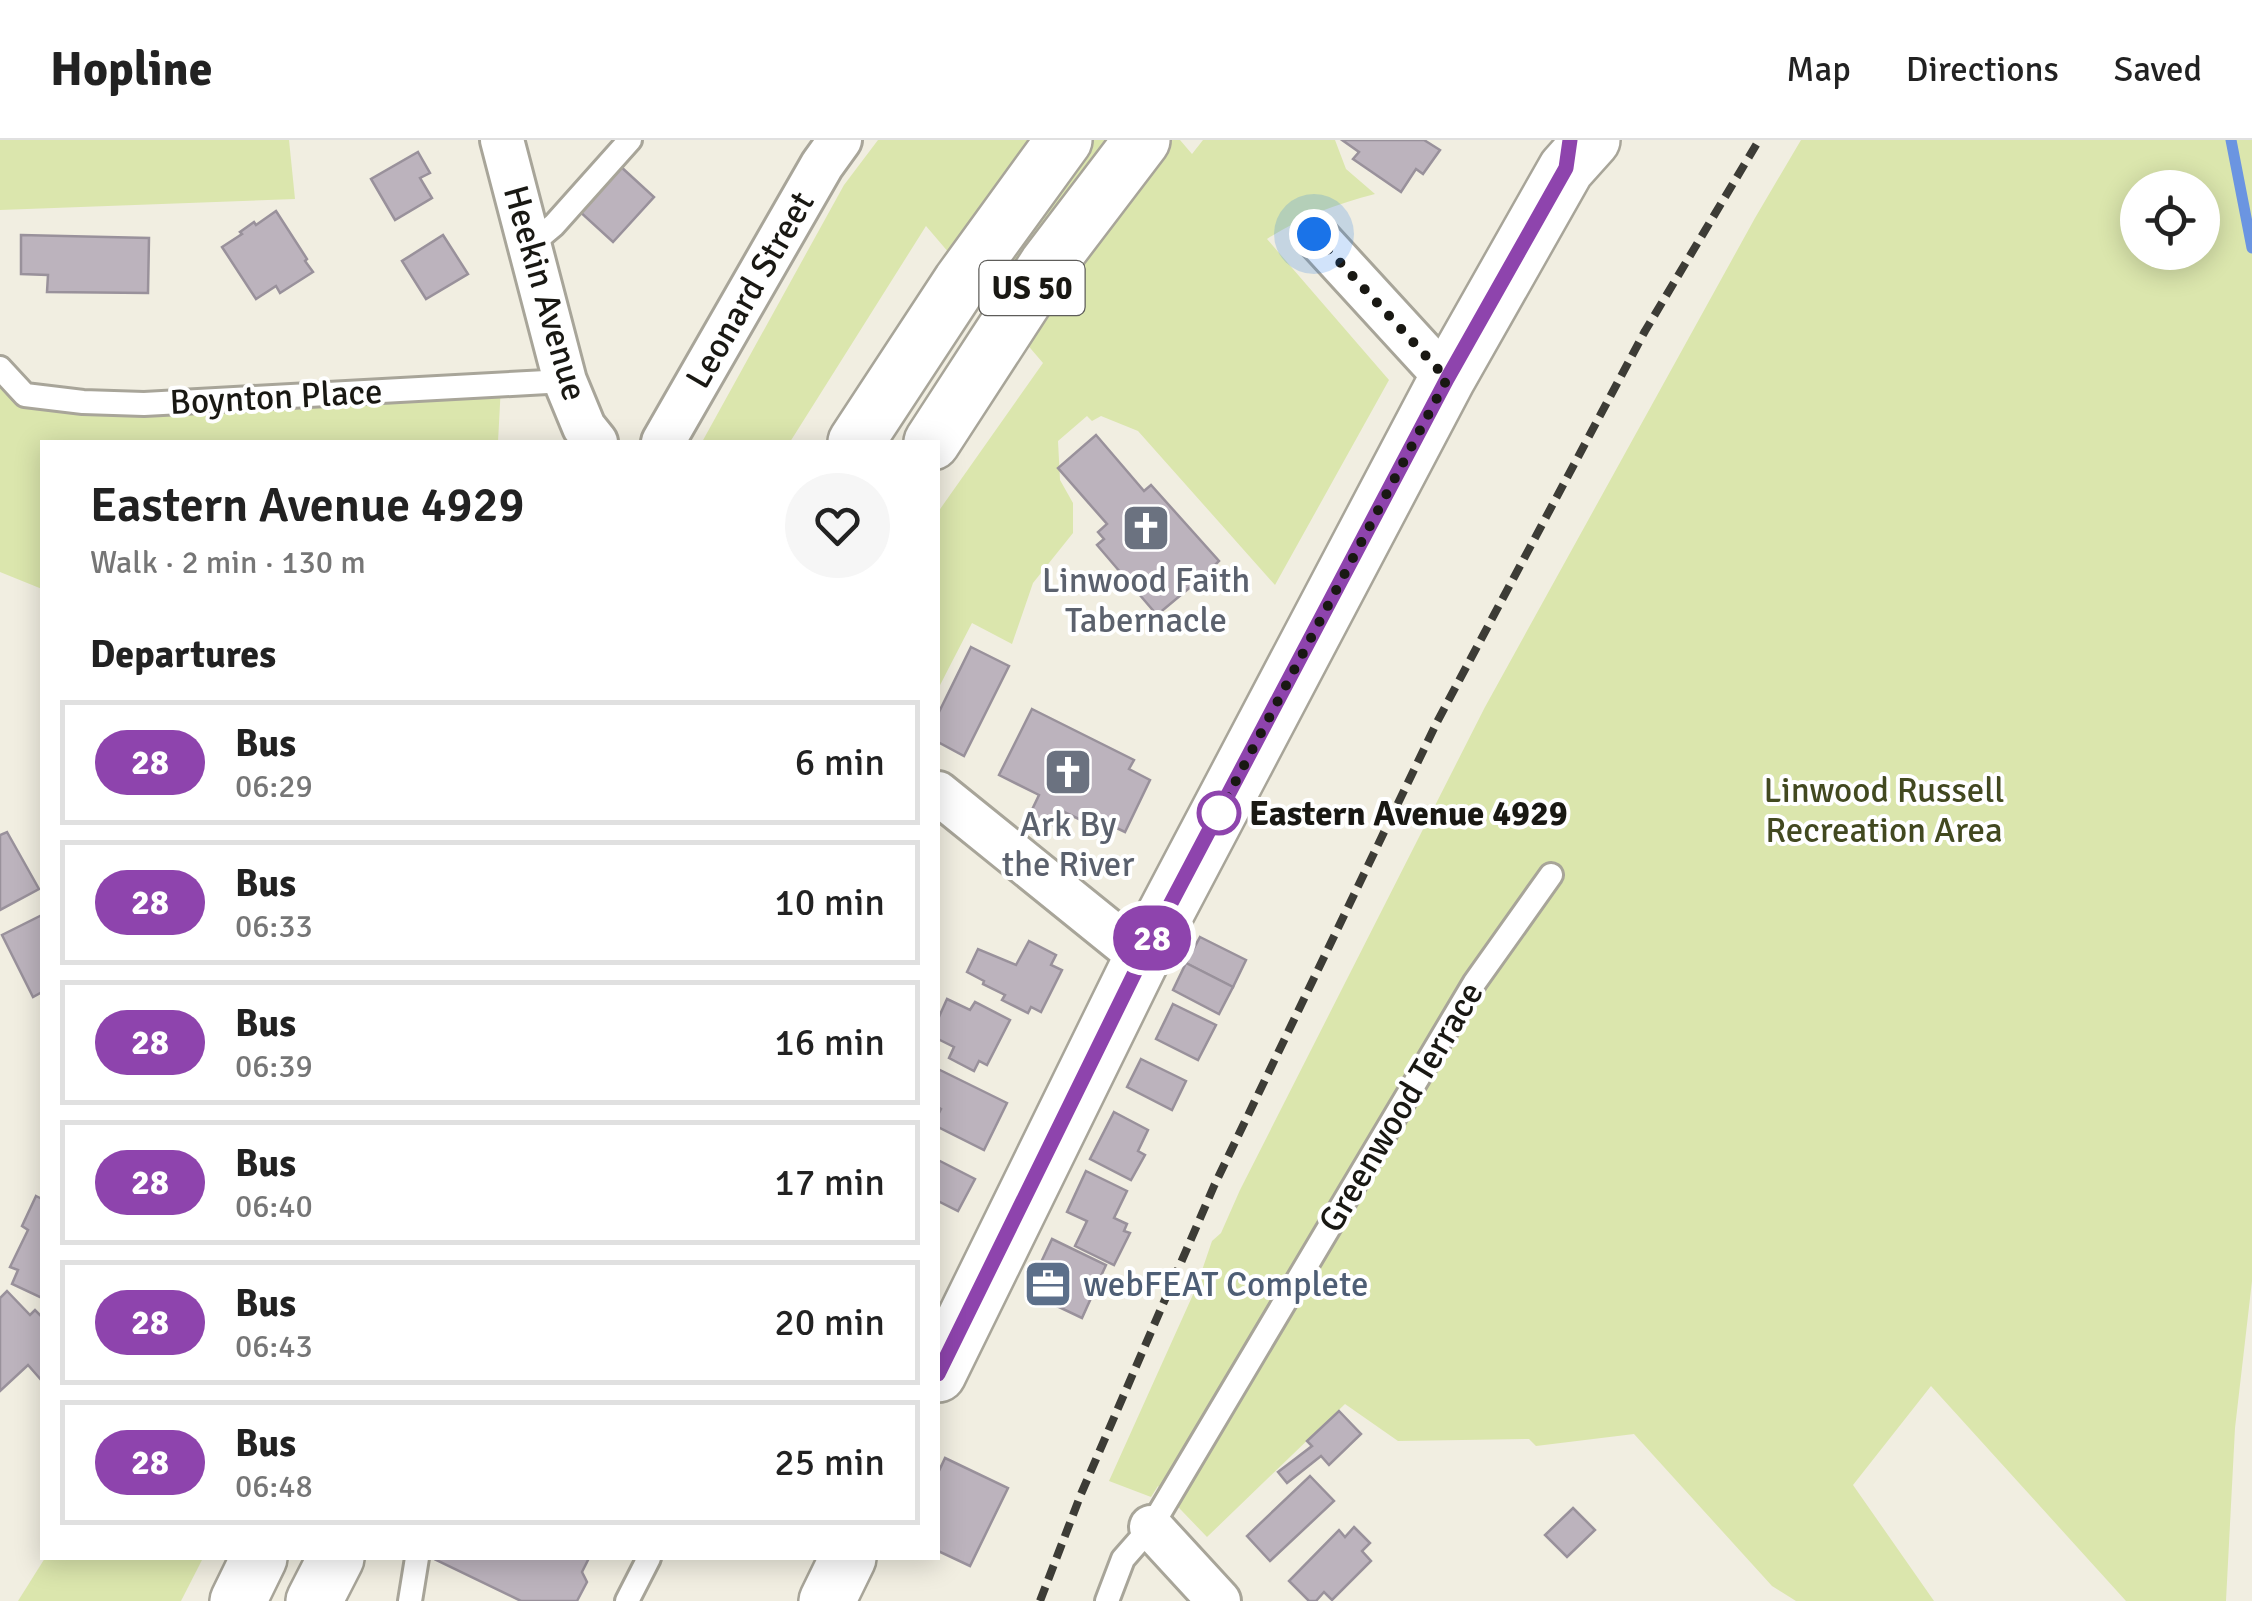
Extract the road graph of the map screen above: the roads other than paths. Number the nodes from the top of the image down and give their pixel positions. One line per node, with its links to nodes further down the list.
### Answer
1 (502, 140): 8 (street, Heekin Avenue)
2 (630, 140): 8 (lane)
3 (840, 140): 13 (street, Leonard Street)
4 (1064, 140): 14 (main road, US 50)
5 (1142, 140): 15 (main road, US 50)
6 (1576, 150): 10 (main road)
7 (1314, 234): 10 (street)
8 (530, 246): 11 (street, Heekin Avenue)
9 (0, 368): 11 (lane, Boynton Place)
10 (1447, 379): 18 (main road)
11 (565, 382): 12 (street, Heekin Avenue)
12 (594, 440)
13 (664, 440)
14 (857, 440)
15 (933, 440)
16 (940, 795): 18 (street)
17 (1551, 875): 20 (lane, Greenwood Terrace)
18 (1142, 958): 19 (main road)
19 (940, 1370)
20 (1150, 1528): 31 (lane, Greenwood Terrace); 32 (street)
21 (259, 1560): 26 (main road)
22 (335, 1560): 27 (main road)
23 (417, 1560): 28 (lane)
24 (647, 1560): 29 (lane)
25 (847, 1560): 30 (main road)
26 (238, 1601)
27 (314, 1601)
28 (410, 1601)
29 (627, 1601)
30 (826, 1601)
31 (1107, 1601)
32 (1219, 1601)

